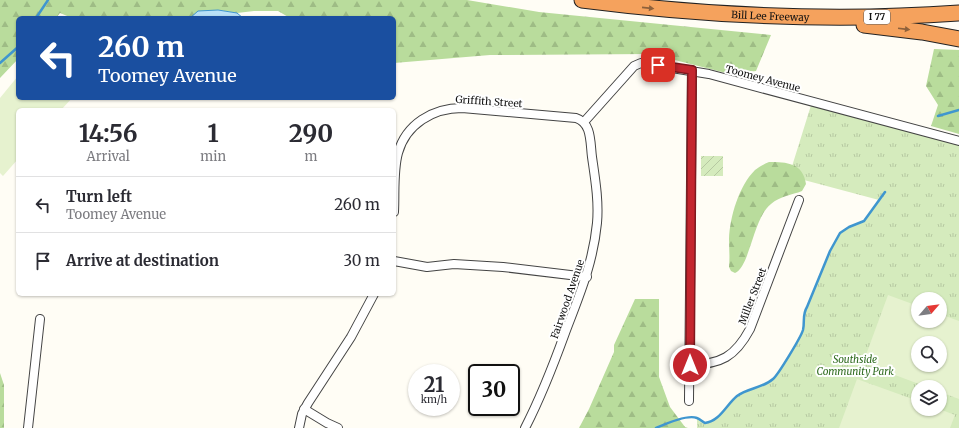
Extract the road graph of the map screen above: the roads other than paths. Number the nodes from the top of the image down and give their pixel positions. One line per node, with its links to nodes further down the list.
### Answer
1 (582, 0): 3 (highway, Bill Lee Freeway / I 77, one-way to 3)
2 (959, 13): 3 (highway, Bill Lee Freeway / I 77)
3 (795, 16): 4 (highway, one-way to 4)
4 (959, 39)
5 (692, 70): 6 (street, Toomey Avenue); 7 (street, Toomey Avenue); 14 (street)
6 (584, 122): 8 (street, Griffith Street); 11 (street, Fairwood Avenue)
7 (959, 141)
8 (396, 165)
9 (799, 200): 14 (street, Miller Street)
10 (396, 261): 11 (street)
11 (587, 277): 20 (street, Fairwood Avenue)
12 (373, 296): 16 (street)
13 (40, 319): 17 (street)
14 (690, 365): 15 (street)
15 (689, 401)
16 (304, 409): 18 (street); 19 (street)
17 (28, 428)
18 (299, 428)
19 (338, 428)
20 (525, 428)

